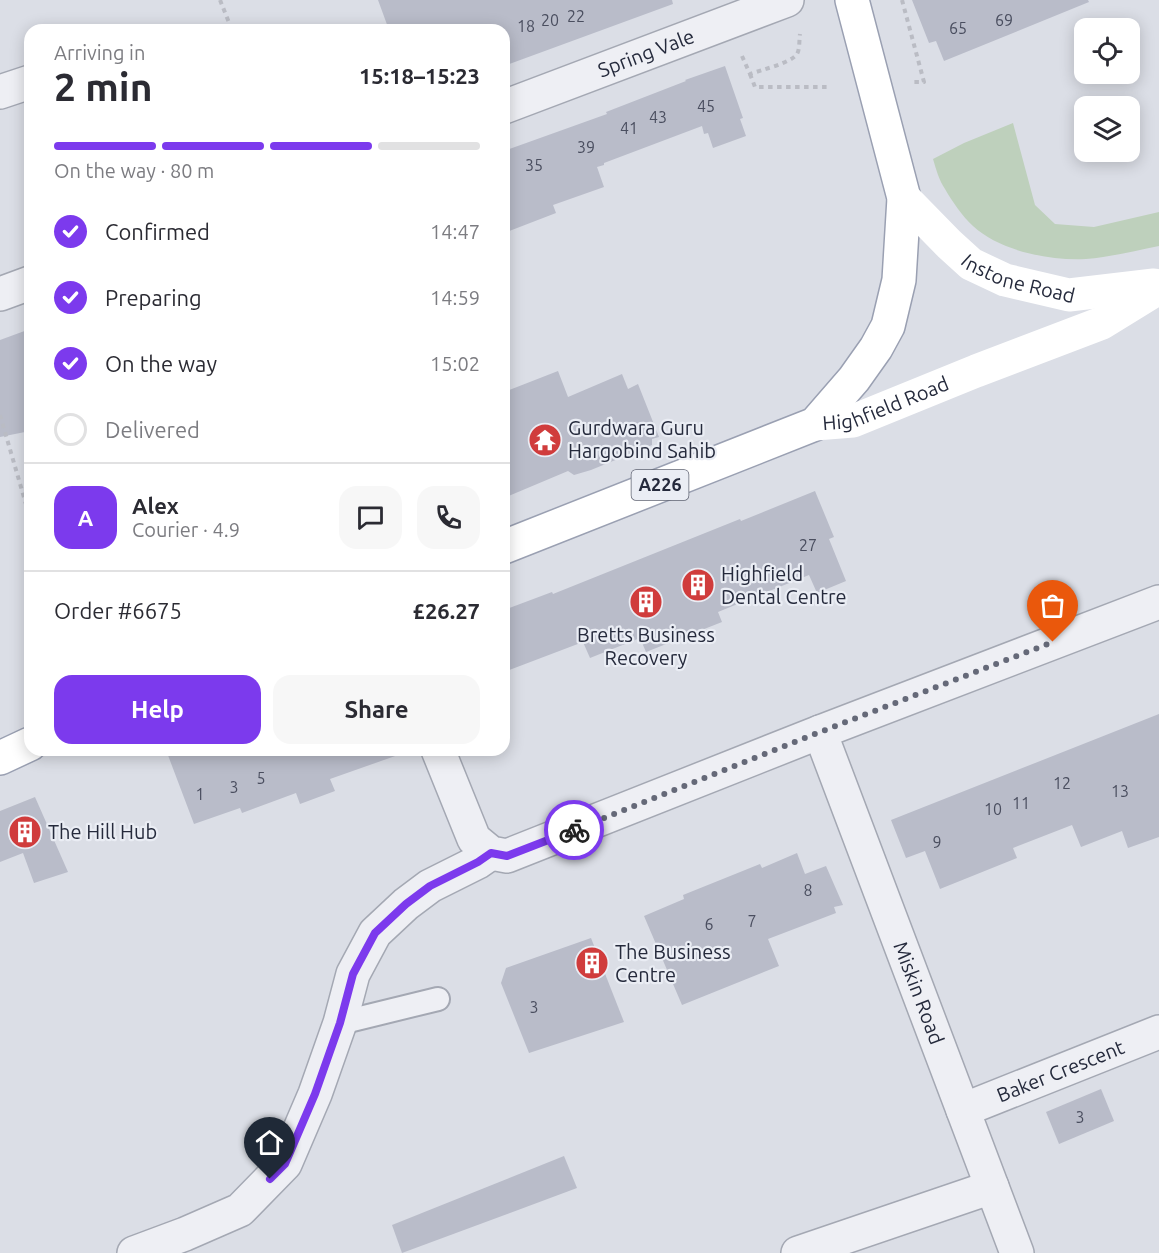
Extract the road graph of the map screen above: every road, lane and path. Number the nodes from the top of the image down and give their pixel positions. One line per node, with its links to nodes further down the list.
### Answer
1 (220, 0): 6 (path)
2 (852, 0): 13 (main road, A226)
3 (902, 0): 8 (path)
4 (795, 12): 5 (street, Spring Vale); 7 (path)
5 (728, 22): 7 (path); 12 (street, Spring Vale)
6 (230, 24)
7 (750, 74): 10 (path)
8 (912, 82)
9 (24, 84): 11 (street)
10 (827, 87)
11 (0, 92)
12 (510, 105)
13 (904, 198): 15 (main road, Instone Road); 18 (main road, A226)
14 (24, 285): 16 (street)
15 (1159, 286): 18 (main road, Highfield Road)
16 (0, 294)
17 (0, 415): 19 (path)
18 (815, 424): 20 (main road, Highfield Road / A226)
19 (24, 498)
20 (510, 545)
21 (1159, 602): 22 (street)
22 (820, 732): 26 (street); 30 (street, Miskin Road)
23 (24, 747): 25 (main road)
24 (440, 756): 26 (street)
25 (0, 758)
26 (491, 853): 28 (street)
27 (438, 999): 28 (lane)
28 (340, 1023): 32 (street)
29 (1159, 1032): 30 (street, Baker Crescent)
30 (963, 1110): 31 (street, Miskin Road)
31 (992, 1187): 33 (street); 34 (street, Miskin Road)
32 (134, 1253)
33 (798, 1253)
34 (1017, 1253)

